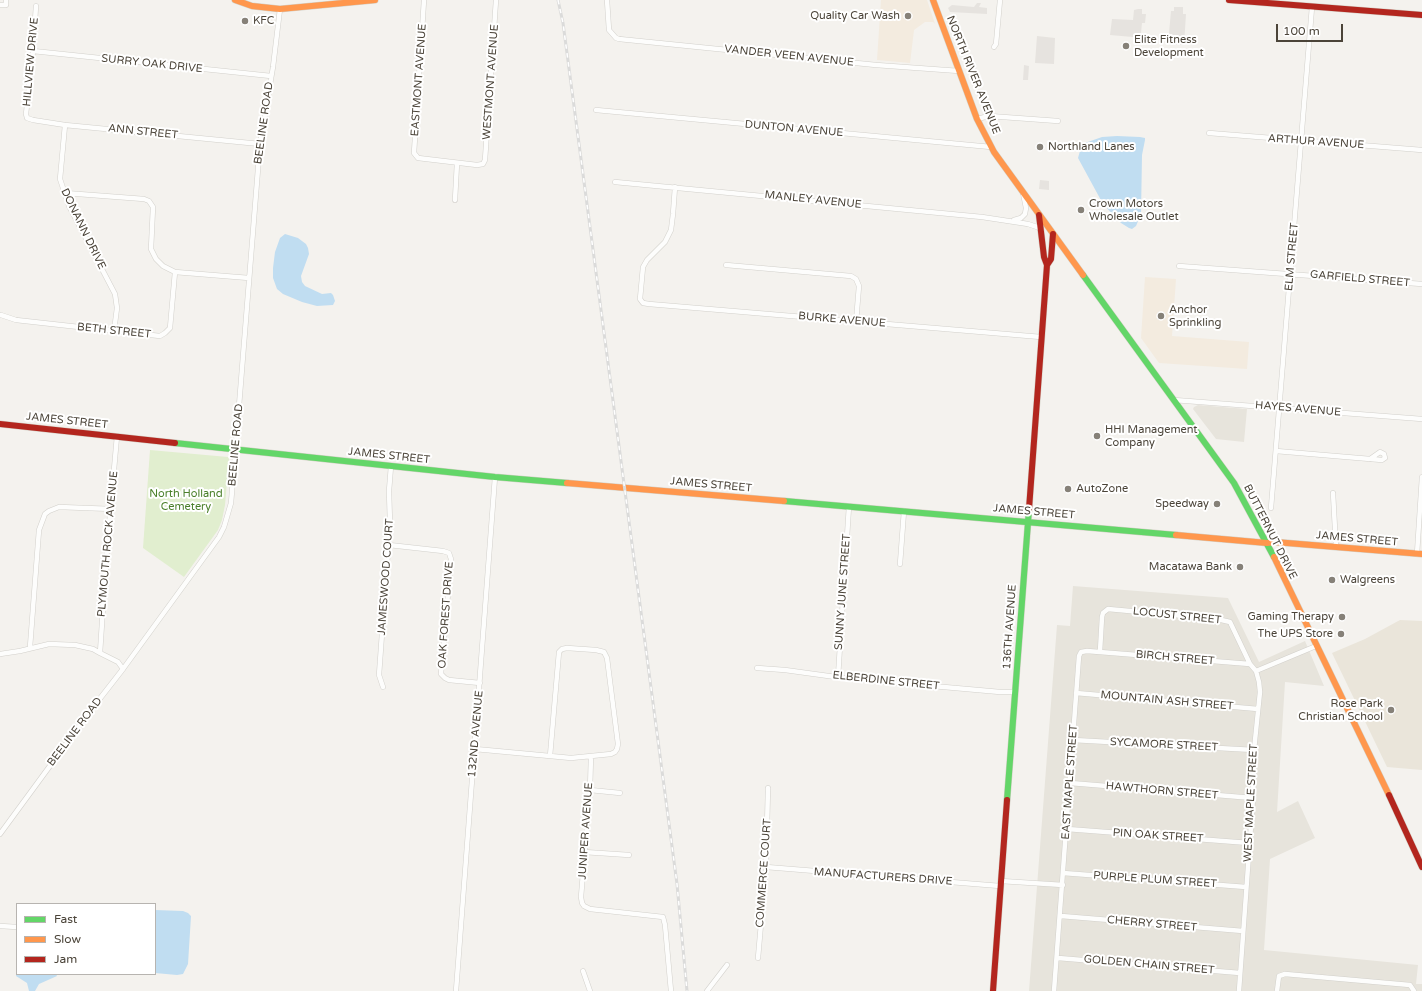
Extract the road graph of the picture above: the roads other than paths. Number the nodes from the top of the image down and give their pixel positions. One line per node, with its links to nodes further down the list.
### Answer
1 (6, 0): 10 (street)
2 (235, 0): 13 (street)
3 (375, 0): 13 (street)
4 (424, 0): 29 (street, EASTMONT AVENUE)
5 (496, 0): 29 (street, WESTMONT AVENUE)
6 (607, 0): 17 (street, VANDER VEEN AVENUE)
7 (933, 0): 17 (street, NORTH RIVER AVENUE)
8 (1000, 0): 15 (street)
9 (1229, 0): 12 (street)
10 (0, 5)
11 (36, 6): 16 (street, HILLVIEW DRIVE)
12 (1312, 6): 14 (street); 25 (street, ELM STREET)
13 (280, 9): 18 (street, BEELINE ROAD)
14 (1422, 15)
15 (994, 47)
16 (33, 51): 18 (street, SURRY OAK DRIVE); 20 (street, HILLVIEW DRIVE)
17 (959, 71): 21 (street, NORTH RIVER AVENUE)
18 (271, 76): 26 (street, BEELINE ROAD)
19 (596, 110): 27 (street, DUNTON AVENUE)
20 (27, 118): 23 (street, ANN STREET)
21 (977, 119): 22 (street); 27 (street, NORTH RIVER AVENUE)
22 (1058, 121)
23 (65, 124): 26 (street, ANN STREET); 33 (street, DONANN DRIVE)
24 (1209, 133): 25 (street, ARTHUR AVENUE)
25 (1301, 140): 28 (street, ARTHUR AVENUE); 43 (street, ELM STREET)
26 (260, 144): 44 (street, BEELINE ROAD)
27 (991, 147): 32 (street, NORTH RIVER AVENUE)
28 (1422, 150)
29 (457, 163): 34 (street)
30 (615, 182): 31 (street, MANLEY AVENUE)
31 (675, 186): 36 (street, MANLEY AVENUE); 47 (street, BURKE AVENUE)
32 (1023, 192): 35 (street, NORTH RIVER AVENUE); 36 (street)
33 (65, 193): 42 (street); 48 (street, DONANN DRIVE)
34 (455, 200)
35 (1038, 214): 37 (street, 136TH AVENUE); 38 (street, NORTH RIVER AVENUE)
36 (1010, 220): 37 (street, MANLEY AVENUE)
37 (1040, 228): 40 (street, 136TH AVENUE)
38 (1053, 234): 40 (street, 136TH AVENUE); 50 (street, BUTTERNUT DRIVE)
39 (726, 265): 47 (street)
40 (1047, 265): 49 (street, 136TH AVENUE)
41 (1179, 266): 43 (street, GARFIELD STREET)
42 (175, 272): 44 (street); 48 (street, BETH STREET)
43 (1290, 274): 45 (street, GARFIELD STREET); 51 (street, ELM STREET)
44 (249, 278): 55 (street, BEELINE ROAD)
45 (1422, 284)
46 (1, 315): 48 (street, BETH STREET)
47 (856, 322): 49 (street, BURKE AVENUE)
48 (114, 331)
49 (1041, 337): 67 (street, 136TH AVENUE)
50 (1174, 400): 51 (street, HAYES AVENUE); 68 (street, BUTTERNUT DRIVE)
51 (1280, 407): 52 (street, HAYES AVENUE); 56 (street, ELM STREET)
52 (1422, 419)
53 (0, 424): 54 (street, JAMES STREET)
54 (118, 436): 55 (street, JAMES STREET); 65 (street, PLYMOUTH ROCK AVENUE)
55 (235, 449): 58 (street, JAMES STREET); 80 (street, BEELINE ROAD)
56 (1276, 451): 57 (street); 64 (street, ELM STREET)
57 (1370, 459)
58 (391, 466): 59 (street, JAMES STREET); 69 (street, JAMESWOOD COURT)
59 (495, 477): 63 (street, JAMES STREET); 84 (street, 132ND AVENUE)
60 (1422, 477): 61 (street)
61 (1422, 486): 71 (street)
62 (1333, 494): 70 (street)
63 (849, 506): 66 (street, JAMES STREET); 83 (street, SUNNY JUNE STREET)
64 (1271, 508)
65 (112, 509): 75 (street); 77 (street, PLYMOUTH ROCK AVENUE)
66 (904, 511): 67 (street, JAMES STREET); 72 (street)
67 (1028, 521): 68 (street, JAMES STREET); 86 (street, 136TH AVENUE)
68 (1267, 543): 70 (street, JAMES STREET); 74 (street, BUTTERNUT DRIVE)
69 (389, 546): 84 (street, OAK FOREST DRIVE); 85 (street, JAMESWOOD COURT)
70 (1336, 547): 71 (street, JAMES STREET)
71 (1419, 554)
72 (900, 564)
73 (1230, 622): 76 (street, LOCUST STREET); 79 (street, WEST MAPLE STREET)
74 (1316, 646): 82 (street); 104 (street, BUTTERNUT DRIVE)
75 (30, 647): 77 (street); 78 (street)
76 (1100, 651): 79 (street, BIRCH STREET); 87 (street, EAST MAPLE STREET)
77 (100, 653): 80 (street)
78 (0, 654)
79 (1250, 664): 82 (street, WEST MAPLE STREET)
80 (124, 668): 100 (street, BEELINE ROAD)
81 (757, 668): 83 (street, ELBERDINE STREET)
82 (1256, 671): 88 (street, WEST MAPLE STREET)
83 (838, 677): 86 (street, ELBERDINE STREET)
84 (480, 683): 90 (street, 132ND AVENUE)
85 (383, 687)
86 (1015, 692): 107 (street, 136TH AVENUE)
87 (1076, 694): 88 (street, MOUNTAIN ASH STREET); 89 (street, EAST MAPLE STREET)
88 (1258, 710): 91 (street, WEST MAPLE STREET)
89 (1073, 740): 91 (street, SYCAMORE STREET); 94 (street, EAST MAPLE STREET)
90 (475, 749): 92 (street); 119 (street, 132ND AVENUE)
91 (1254, 750): 98 (street, WEST MAPLE STREET)
92 (550, 756): 93 (street); 93 (street)
93 (591, 756): 96 (street, JUNIPER AVENUE)
94 (1070, 783): 98 (street, HAWTHORN STREET); 99 (street, EAST MAPLE STREET)
95 (768, 788): 105 (street, COMMERCE COURT)
96 (590, 790): 97 (street); 102 (street, JUNIPER AVENUE)
97 (620, 793)
98 (1253, 798): 101 (street, WEST MAPLE STREET)
99 (1067, 829): 101 (street, PIN OAK STREET); 106 (street, EAST MAPLE STREET)
100 (0, 834)
101 (1249, 843): 109 (street, WEST MAPLE STREET)
102 (584, 852): 103 (street); 121 (street, JUNIPER AVENUE)
103 (629, 855)
104 (1422, 867)
105 (766, 868): 107 (street, MANUFACTURERS DRIVE); 114 (street, COMMERCE COURT)
106 (1064, 873): 108 (street, EAST MAPLE STREET); 109 (street, PURPLE PLUM STREET)
107 (1000, 883): 108 (street, MANUFACTURERS DRIVE); 123 (street, 136TH AVENUE)
108 (1063, 885): 110 (street, EAST MAPLE STREET)
109 (1246, 887): 113 (street, WEST MAPLE STREET)
110 (1061, 916): 113 (street, CHERRY STREET); 115 (street, EAST MAPLE STREET)
111 (0, 926): 112 (street)
112 (16, 928)
113 (1243, 931): 118 (street, WEST MAPLE STREET)
114 (758, 958)
115 (1058, 958): 118 (street, GOLDEN CHAIN STREET); 124 (street, EAST MAPLE STREET)
116 (727, 965): 122 (street)
117 (583, 971): 120 (street)
118 (1240, 973): 125 (street, WEST MAPLE STREET)
119 (456, 991)
120 (590, 991)
121 (670, 991)
122 (707, 991)
123 (993, 991)
124 (1054, 991)
125 (1239, 991)
126 (1277, 991): 127 (street)
127 (1414, 991)

